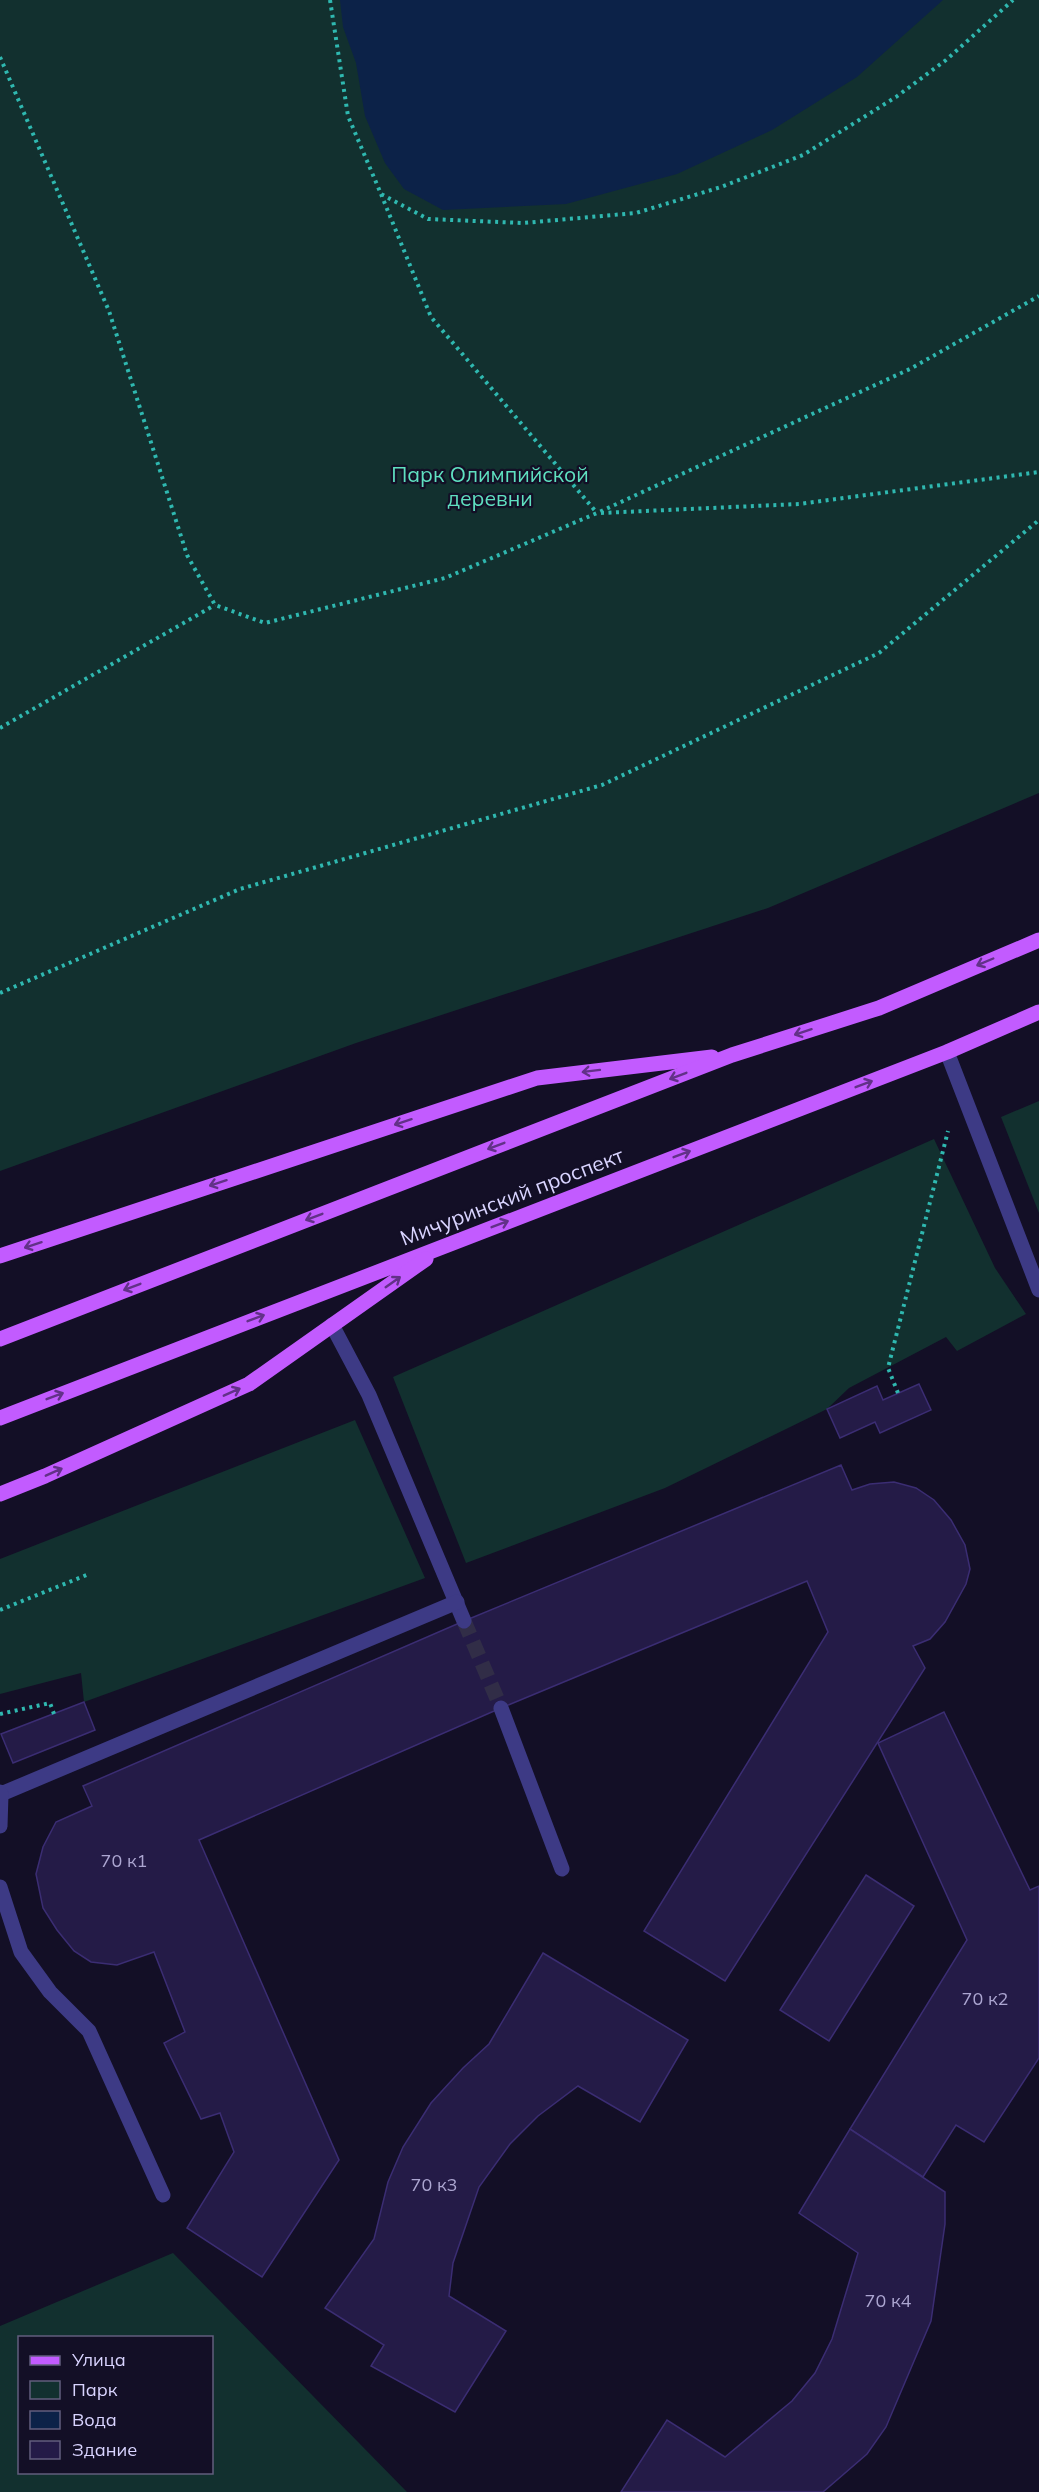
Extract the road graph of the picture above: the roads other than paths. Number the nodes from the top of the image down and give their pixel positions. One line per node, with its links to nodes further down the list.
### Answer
1 (1039, 940): 4 (main road, one-way to 4)
2 (1039, 1012): 3 (main road, Мичуринский проспект)
3 (947, 1052): 5 (main road, Мичуринский проспект, one-way to 3); 7 (lane)
4 (732, 1055): 6 (main road, one-way to 6); 9 (main road, one-way to 9)
5 (445, 1245): 8 (main road, one-way to 5); 10 (main road, Мичуринский проспект, one-way to 5)
6 (0, 1256)
7 (1039, 1290)
8 (332, 1325): 11 (main road, one-way to 8); 12 (lane)
9 (0, 1339)
10 (0, 1418)
11 (0, 1494)
12 (457, 1602): 13 (lane); 15 (lane)
13 (464, 1621)
14 (501, 1708): 17 (lane)
15 (1, 1793): 16 (lane)
16 (0, 1826)
17 (562, 1869)
18 (0, 1887): 19 (lane)
19 (163, 2195)

